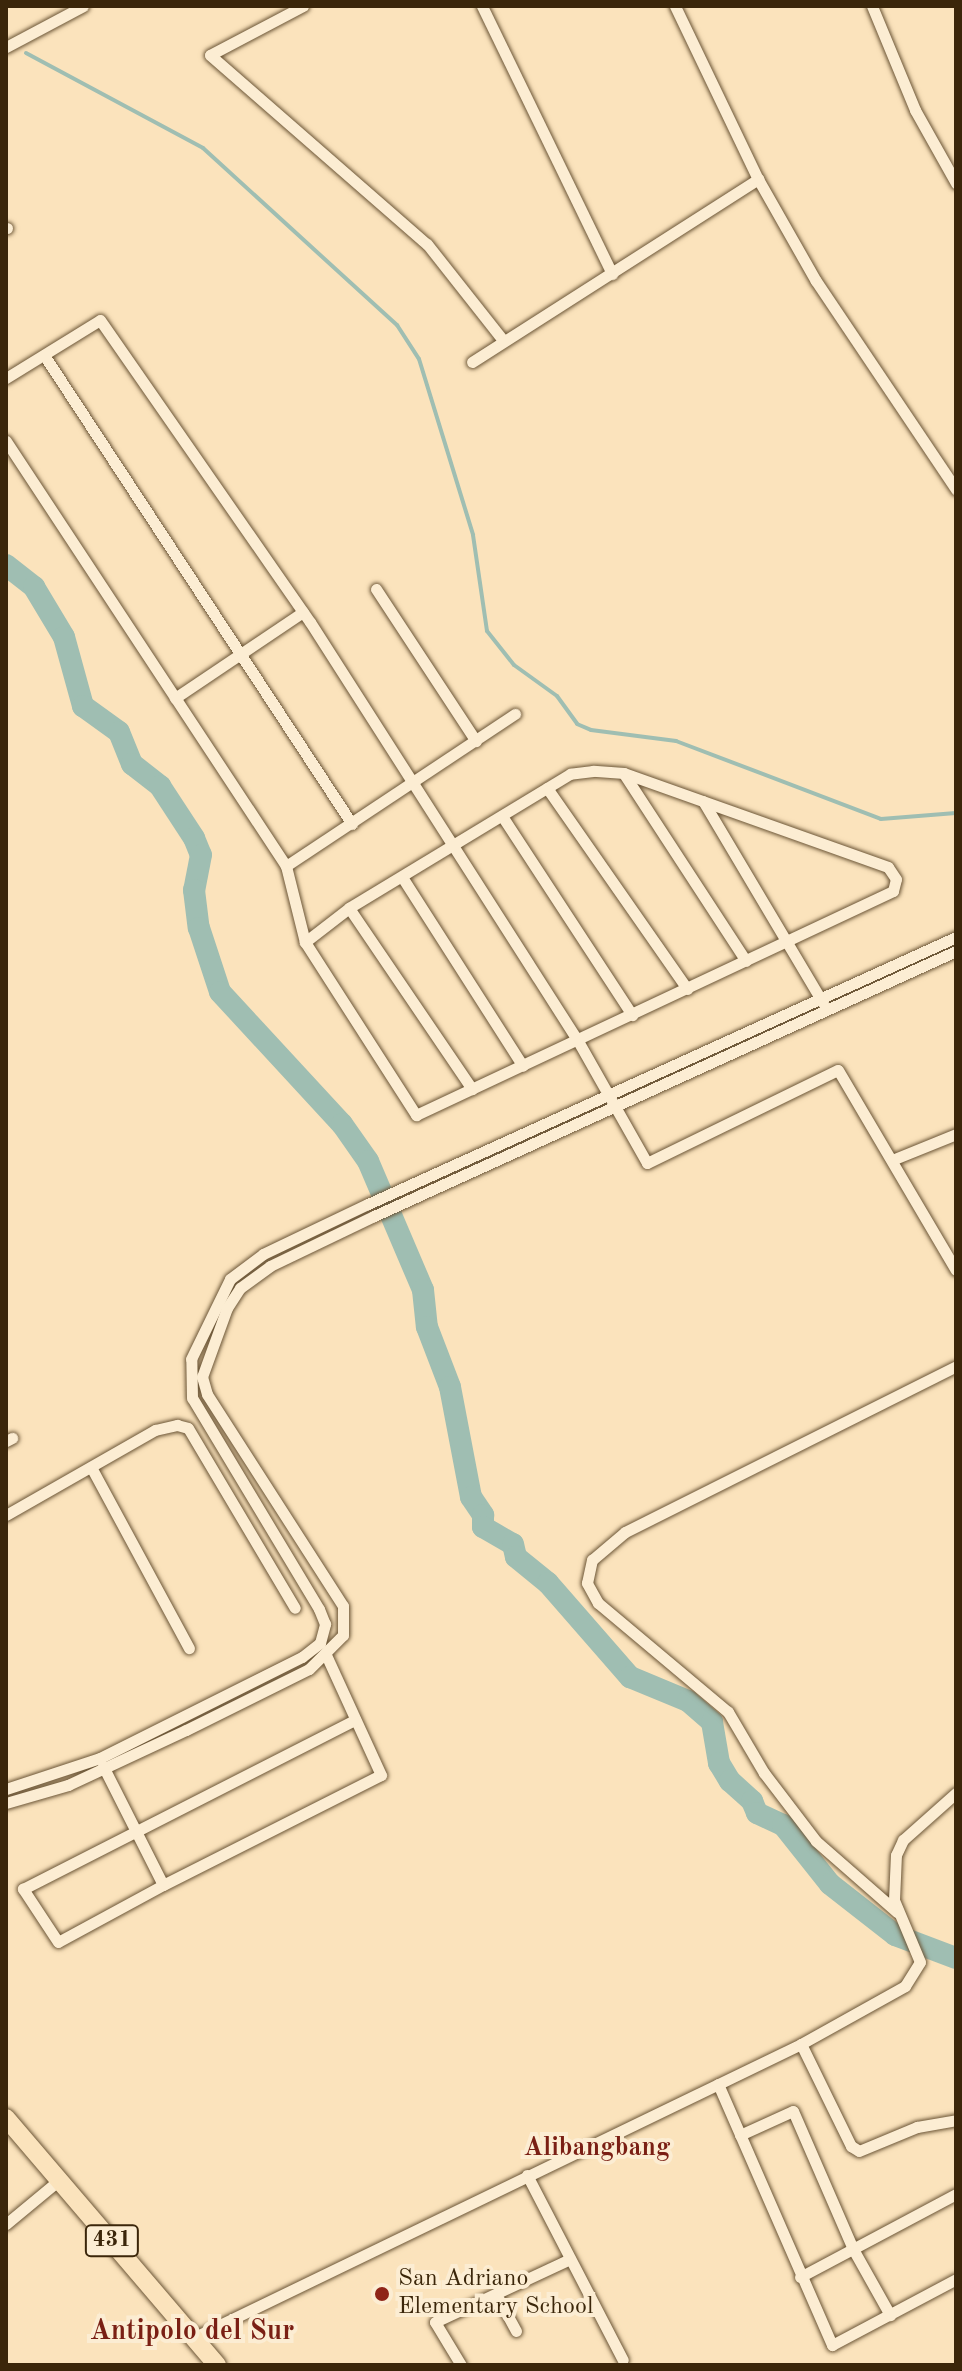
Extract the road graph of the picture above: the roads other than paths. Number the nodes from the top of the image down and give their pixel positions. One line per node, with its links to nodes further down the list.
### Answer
1 (83, 6): 6 (street)
2 (303, 6): 10 (street)
3 (482, 6): 9 (street)
4 (675, 6): 7 (street)
5 (872, 6): 8 (street)
6 (6, 47)
7 (758, 179): 9 (street); 15 (street)
8 (956, 183)
9 (612, 274): 10 (street)
10 (502, 339): 12 (street)
11 (44, 355): 13 (street); 17 (street); 18 (street)
12 (472, 362)
13 (6, 378)
14 (6, 441): 19 (street)
15 (956, 489)
16 (376, 589): 21 (street)
17 (303, 612): 18 (street); 23 (street)
18 (238, 656): 19 (street); 27 (street)
19 (175, 698): 29 (street)
20 (515, 714): 21 (street)
21 (476, 741): 23 (street)
22 (624, 773): 24 (street); 25 (street); 36 (street)
23 (413, 784): 27 (street); 28 (street)
24 (547, 788): 26 (street); 37 (street)
25 (703, 801): 33 (street); 33 (street)
26 (502, 816): 28 (street); 40 (street)
27 (352, 824): 29 (street)
28 (453, 846): 30 (street); 41 (street)
29 (286, 866): 34 (street)
30 (402, 877): 31 (street); 42 (street)
31 (349, 908): 34 (street); 43 (street)
32 (956, 937): 38 (street)
33 (789, 940): 36 (street); 38 (street)
34 (305, 942): 43 (street)
35 (956, 951): 39 (street)
36 (746, 961): 37 (street)
37 (687, 989): 40 (street)
38 (821, 999): 39 (street); 44 (street)
39 (827, 1010): 45 (street)
40 (632, 1015): 41 (street)
41 (578, 1041): 42 (street); 44 (street)
42 (523, 1066): 43 (street)
43 (472, 1089)
44 (611, 1095): 45 (street); 56 (street)
45 (617, 1107): 47 (street); 54 (street)
46 (956, 1134): 47 (street)
47 (892, 1160): 48 (street)
48 (956, 1270)
49 (956, 1366): 63 (street)
50 (91, 1467): 51 (street); 52 (street); 53 (street)
51 (6, 1515)
52 (295, 1608)
53 (189, 1648)
54 (326, 1655): 55 (street); 57 (street)
55 (355, 1720): 61 (street); 62 (street)
56 (100, 1758): 57 (street); 58 (street)
57 (105, 1770): 60 (street); 61 (street)
58 (6, 1789)
59 (956, 1793): 63 (street)
60 (6, 1803)
61 (136, 1832): 62 (street); 62 (street)
62 (163, 1885)
63 (897, 1912): 64 (street)
64 (801, 2044): 65 (street); 67 (street)
65 (718, 2084): 68 (street); 69 (street)
66 (6, 2118): 70 (main road, 431)
67 (956, 2120)
68 (740, 2135): 73 (street); 75 (street)
69 (527, 2175): 74 (street); 80 (street)
70 (59, 2180): 72 (street); 80 (main road, 431)
71 (956, 2194): 73 (street)
72 (6, 2224)
73 (853, 2249): 75 (street); 78 (street)
74 (570, 2259): 77 (street); 81 (street)
75 (800, 2277): 78 (street)
76 (956, 2279): 78 (street)
77 (496, 2294): 79 (street); 83 (street)
78 (890, 2315)
79 (516, 2331)
80 (195, 2337): 82 (main road, 431)
81 (623, 2360)
82 (213, 2364)
83 (461, 2365)

